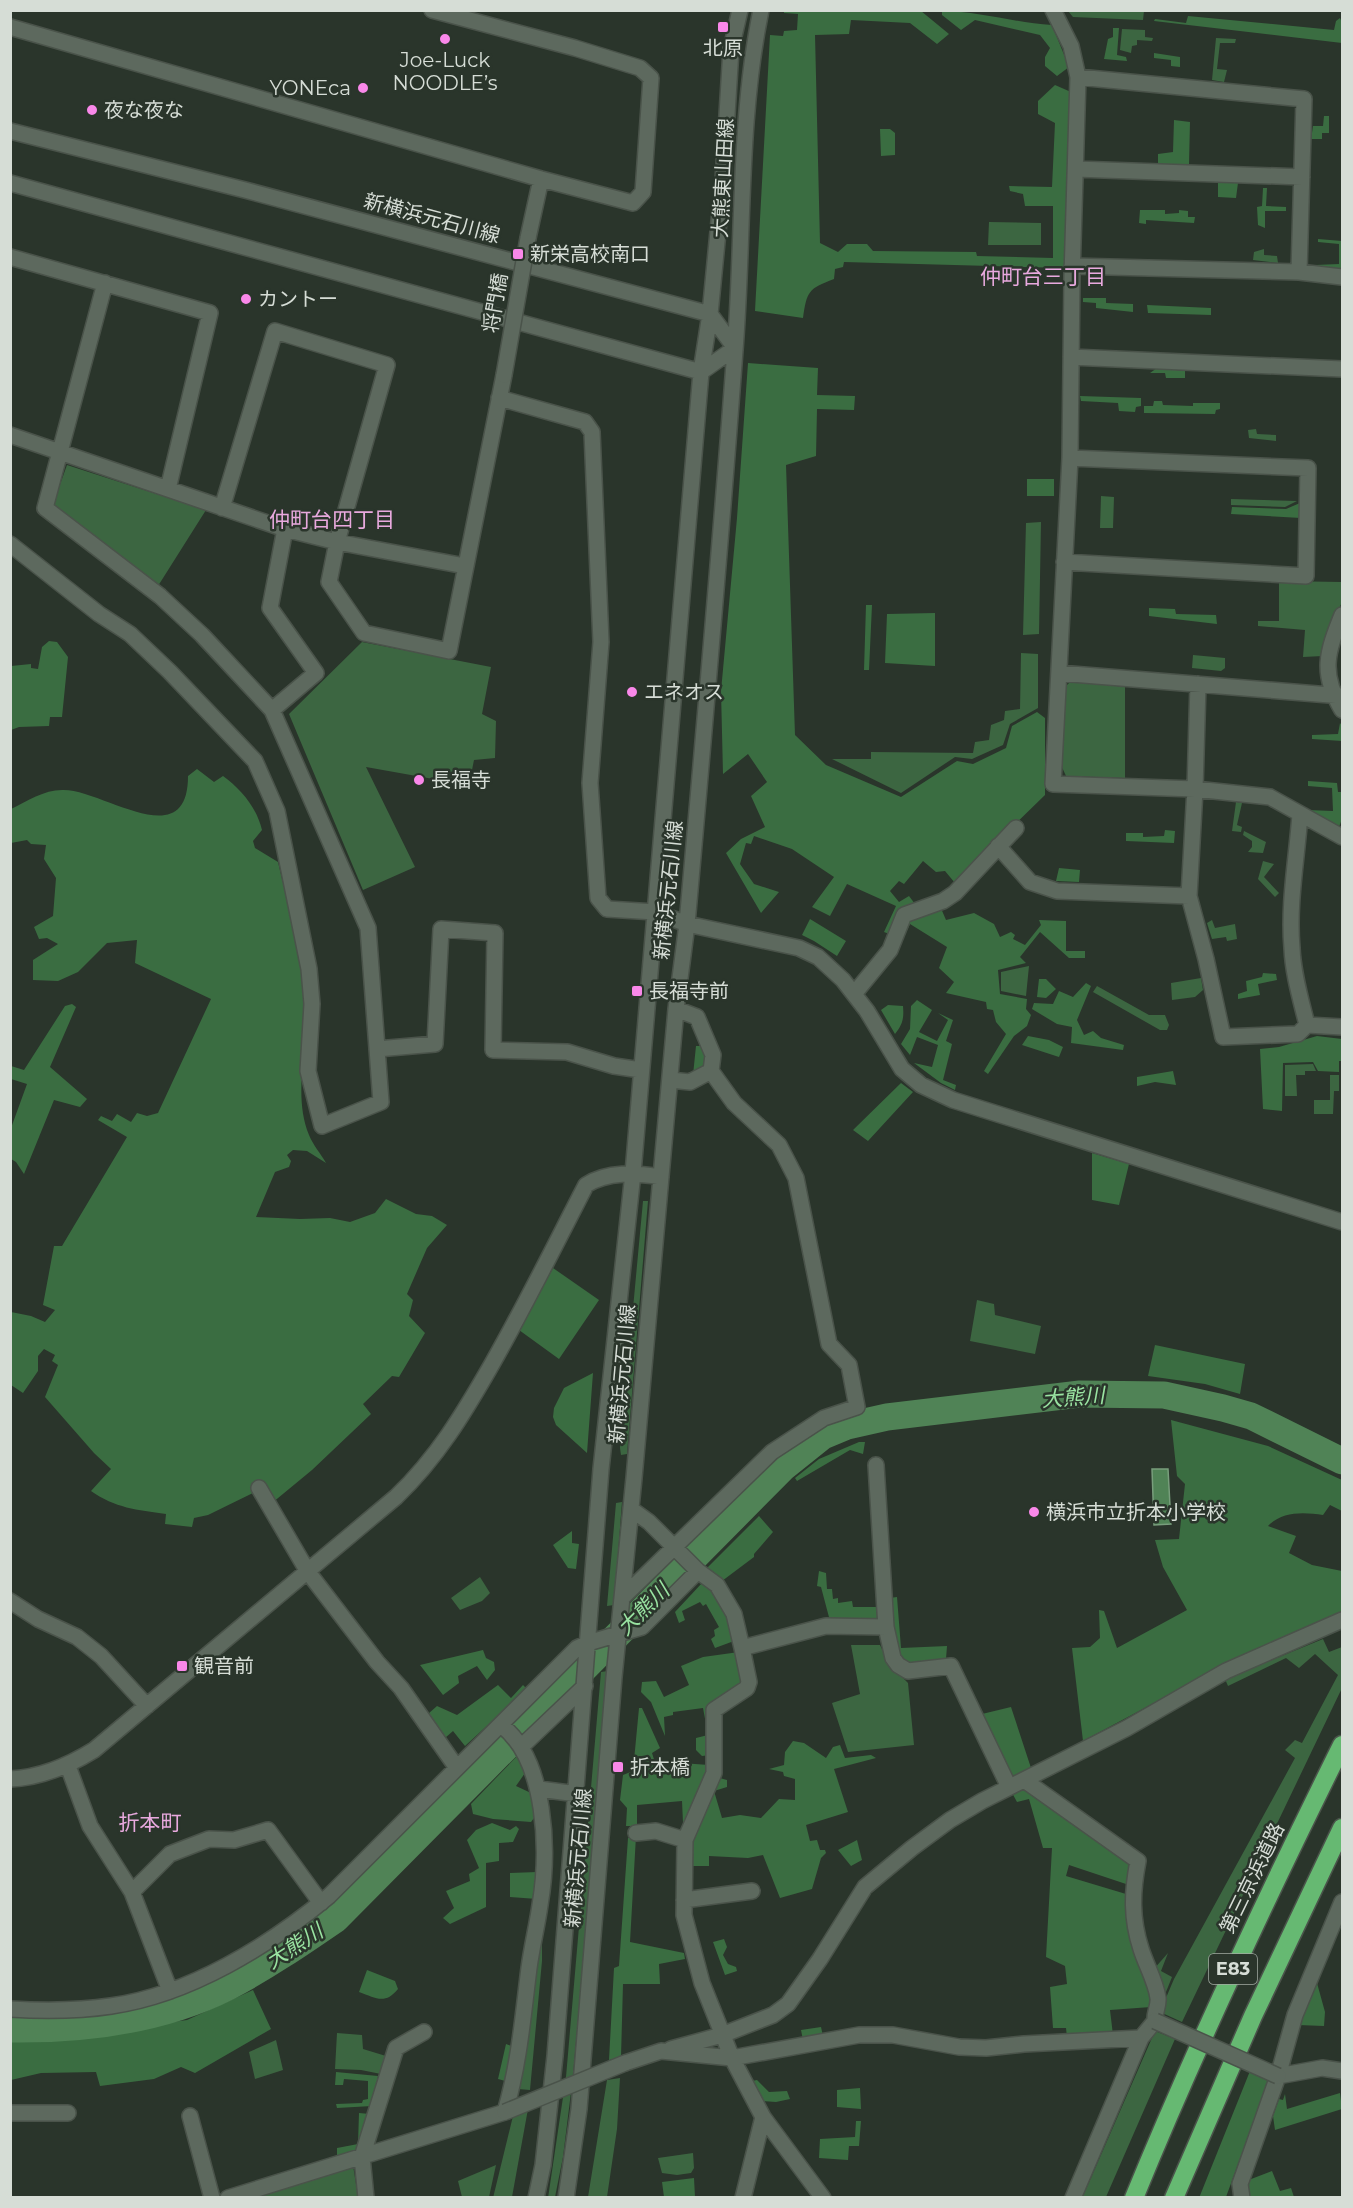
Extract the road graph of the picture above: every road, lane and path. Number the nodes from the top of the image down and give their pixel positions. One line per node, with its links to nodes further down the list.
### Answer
1 (432, 10): 10 (street)
2 (740, 10): 17 (street, 大熊東山田線)
3 (761, 10): 18 (street, 大熊東山田線)
4 (1053, 10): 6 (street)
5 (10, 27): 10 (street)
6 (1078, 77): 8 (street); 9 (street)
7 (10, 131): 17 (street, 新横浜元石川線)
8 (1076, 169): 9 (street); 13 (street)
9 (1302, 177): 14 (street)
10 (541, 179): 22 (street, 将門橋, bridge)
11 (10, 183): 21 (street)
12 (10, 257): 16 (street)
13 (1072, 266): 14 (street); 19 (street)
14 (1299, 272): 15 (street)
15 (1342, 277)
16 (105, 283): 24 (street); 26 (street)
17 (710, 314): 18 (street); 21 (street, 大熊東山田線)
18 (735, 348): 21 (street); 46 (street, 新横浜元石川線)
19 (1071, 357): 20 (street); 25 (street)
20 (1342, 369)
21 (701, 372): 45 (street, 新横浜元石川線)
22 (499, 398): 32 (street, 将門橋); 45 (street)
23 (10, 435): 24 (street)
24 (61, 453): 26 (street); 37 (street)
25 (1070, 458): 31 (street); 31 (street)
26 (168, 489): 27 (street)
27 (222, 508): 28 (street); 29 (street)
28 (285, 529): 29 (street); 37 (street)
29 (338, 542): 32 (street); 32 (street, 将門橋)
30 (10, 544): 51 (street)
31 (1064, 562): 34 (street)
32 (465, 566)
33 (1342, 615): 36 (street)
34 (1059, 673): 35 (street); 39 (street)
35 (1198, 684): 36 (street); 39 (street)
36 (1338, 696): 38 (street)
37 (272, 710): 51 (street)
38 (1342, 710)
39 (1196, 789): 40 (street); 44 (street)
40 (1300, 814): 42 (street); 49 (street)
41 (1016, 828): 43 (street)
42 (1342, 837)
43 (999, 846): 44 (street); 47 (street)
44 (1190, 896): 49 (street)
45 (655, 912): 46 (street); 52 (street, 新横浜元石川線)
46 (687, 924): 47 (street); 48 (street, 新横浜元石川線)
47 (854, 994): 57 (street)
48 (676, 1009): 53 (street); 54 (street, 新横浜元石川線)
49 (1307, 1025): 50 (street)
50 (1342, 1027)
51 (377, 1049): 52 (street)
52 (641, 1070): 55 (street, 新横浜元石川線)
53 (711, 1071): 54 (street); 61 (street)
54 (670, 1080): 56 (street, 新横浜元石川線)
55 (633, 1173): 56 (street); 63 (street); 69 (street, 新横浜元石川線)
56 (661, 1177): 60 (street, 新横浜元石川線)
57 (1342, 1222)
58 (876, 1465): 67 (street)
59 (259, 1488): 63 (street)
60 (631, 1509): 61 (street); 64 (street, 新横浜元石川線)
61 (674, 1547): 62 (street); 64 (street)
62 (698, 1571): 68 (street); 70 (street)
63 (308, 1572): 72 (street); 77 (street)
64 (622, 1599): 68 (street, 新横浜元石川線)
65 (10, 1601): 72 (street)
66 (1342, 1620): 79 (street)
67 (886, 1627): 70 (street); 80 (street)
68 (619, 1635): 69 (street); 111 (street, 新横浜元石川線)
69 (588, 1643): 71 (street, 新横浜元石川線); 73 (street)
70 (742, 1648): 85 (street)
71 (585, 1686): 74 (street); 82 (street, 新横浜元石川線)
72 (147, 1706): 76 (street)
73 (503, 1727): 74 (street); 77 (street)
74 (519, 1744): 81 (street)
75 (1342, 1745): 115 (highway, 第三京浜道路 / E83)
76 (68, 1766): 78 (street); 87 (street)
77 (457, 1768): 90 (street)
78 (10, 1779)
79 (1024, 1780): 80 (street); 93 (street)
80 (1009, 1787): 95 (street)
81 (539, 1789): 82 (street); 101 (street)
82 (577, 1794): 110 (street, 新横浜元石川線)
83 (1342, 1828): 116 (highway, E83)
84 (636, 1833): 85 (street)
85 (685, 1839): 88 (street)
86 (752, 1891): 88 (street)
87 (132, 1892): 90 (street); 91 (street)
88 (684, 1900): 95 (street)
89 (1342, 1902): 100 (street)
90 (321, 1904): 91 (street)
91 (170, 1991): 92 (street)
92 (10, 2009)
93 (1155, 2021): 96 (street); 100 (street, bridge)
94 (423, 2032): 106 (street)
95 (722, 2035): 97 (street); 98 (street)
96 (1141, 2038): 98 (street); 114 (street)
97 (661, 2051): 98 (street); 101 (street, bridge)
98 (732, 2058): 105 (street)
99 (1342, 2071): 100 (street)
100 (1278, 2076): 117 (street)
101 (505, 2112): 106 (street)
102 (10, 2113): 103 (street)
103 (68, 2113)
104 (190, 2116): 107 (street)
105 (763, 2117): 112 (street); 113 (street)
106 (362, 2157): 108 (street); 109 (street)
107 (212, 2198)
108 (228, 2198)
109 (366, 2198)
110 (536, 2198)
111 (566, 2198)
112 (743, 2198)
113 (823, 2198)
114 (1073, 2198)
115 (1134, 2198)
116 (1174, 2198)
117 (1242, 2198)

